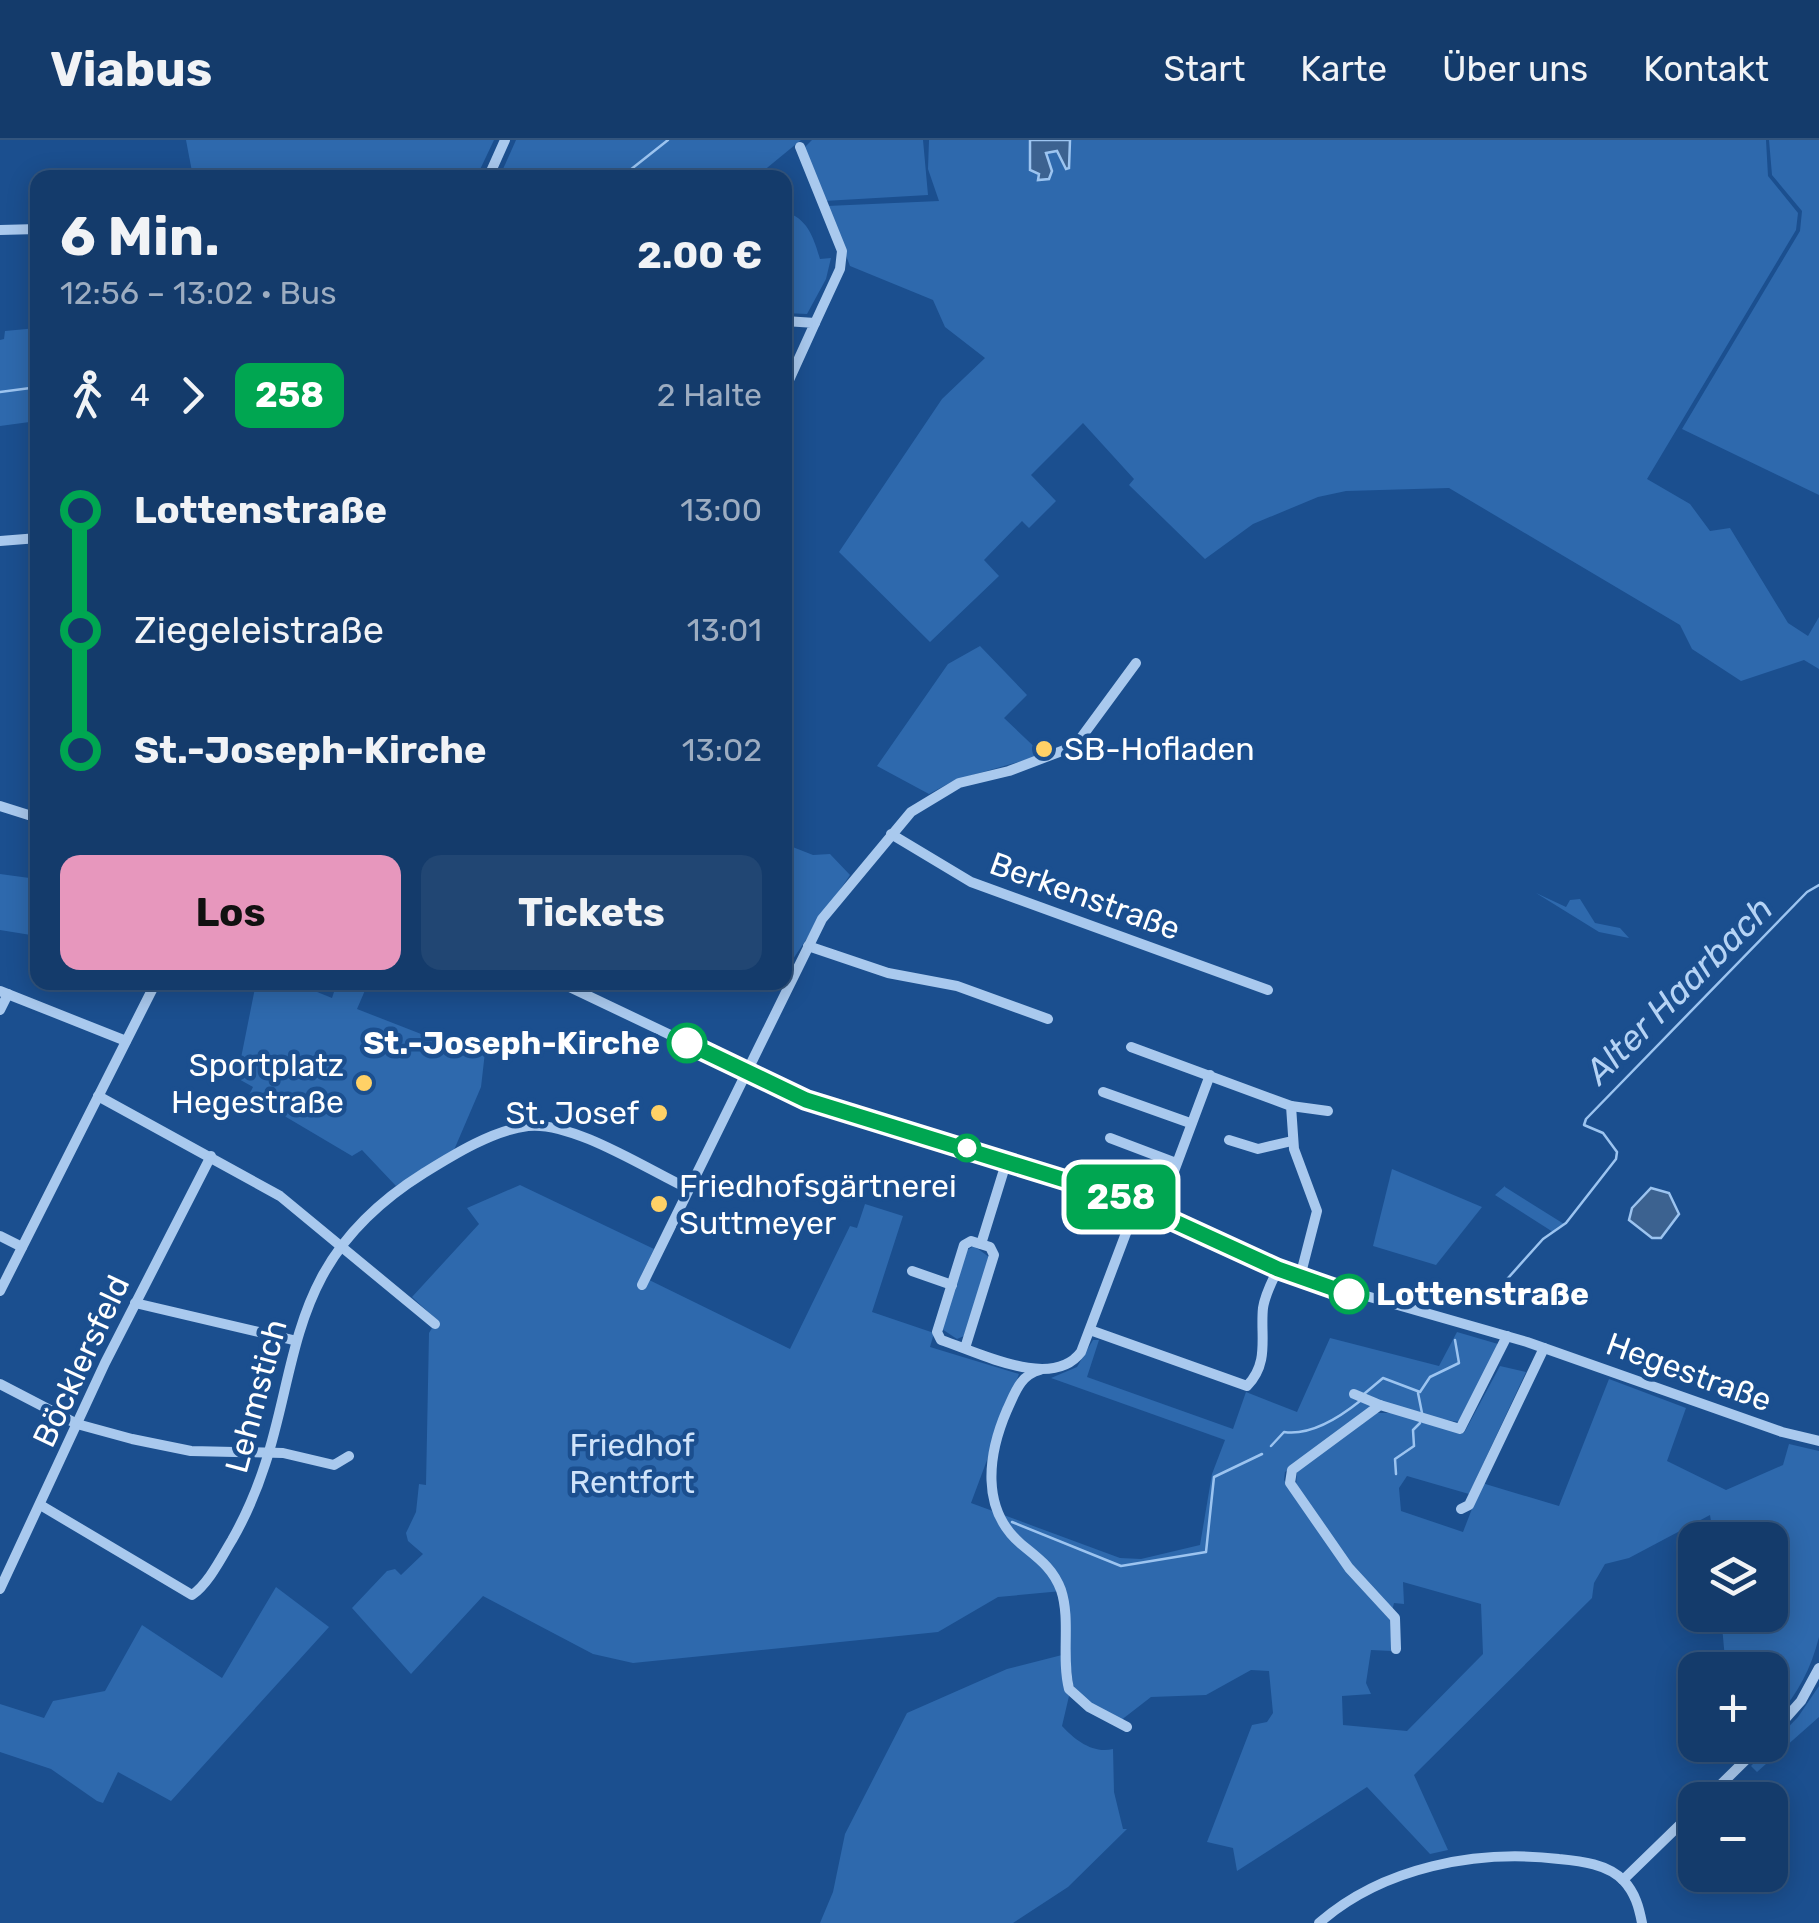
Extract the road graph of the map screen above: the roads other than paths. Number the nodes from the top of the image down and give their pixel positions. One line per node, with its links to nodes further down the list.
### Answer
1 (505, 140): 3 (street)
2 (800, 147): 7 (street)
3 (492, 170)
4 (30, 229): 5 (street)
5 (0, 230)
6 (792, 321): 7 (street)
7 (815, 323): 8 (street)
8 (792, 373)
9 (30, 539): 10 (street)
10 (0, 542)
11 (1136, 664): 14 (street)
12 (0, 806): 13 (street)
13 (30, 815)
14 (892, 834): 15 (street); 20 (street, Berkenstraße)
15 (808, 946): 16 (street); 23 (street)
16 (792, 979)
17 (152, 990): 24 (street)
18 (576, 990): 26 (street, Hegestraße)
19 (787, 990): 26 (street)
20 (1268, 990)
21 (4, 992): 22 (street); 24 (street)
22 (0, 1010)
23 (1048, 1019)
24 (126, 1041): 29 (street)
25 (1131, 1047): 27 (street)
26 (747, 1072): 37 (street, Hegestraße); 39 (street)
27 (1210, 1075): 30 (street); 32 (street)
28 (1103, 1092): 32 (street)
29 (98, 1096): 36 (street); 45 (street)
30 (1291, 1106): 31 (street); 35 (street)
31 (1328, 1111)
32 (1190, 1124): 38 (street)
33 (1110, 1138): 38 (street)
34 (1229, 1140): 35 (street)
35 (1292, 1145): 48 (street)
36 (211, 1156): 43 (street); 52 (street, Böcklersfeld)
37 (1008, 1160): 40 (street, Hegestraße); 44 (street)
38 (1176, 1163): 41 (street)
39 (690, 1190): 43 (street, Lehmstich); 50 (street)
40 (1137, 1204): 41 (street, Hegestraße); 54 (street)
41 (1158, 1214): 46 (street, Hegestraße)
42 (0, 1236): 45 (street)
43 (342, 1244): 53 (street); 56 (street, Lehmstich)
44 (982, 1244): 49 (street); 57 (street)
45 (22, 1247): 51 (street)
46 (1278, 1269): 48 (street, Hegestraße); 54 (street)
47 (912, 1272): 49 (street)
48 (1300, 1277): 55 (street, Hegestraße)
49 (952, 1284): 57 (street)
50 (642, 1285)
51 (0, 1291)
52 (135, 1303): 56 (street); 63 (street, Böcklersfeld)
53 (435, 1324)
54 (1090, 1330): 59 (street)
55 (1507, 1336): 58 (street, Hegestraße); 62 (street)
56 (294, 1340): 65 (street, Lehmstich)
57 (965, 1348): 59 (street)
58 (1544, 1348): 64 (street, Hegestraße); 68 (street)
59 (1040, 1370): 73 (street)
60 (0, 1384): 63 (street)
61 (1354, 1394): 62 (street)
62 (1380, 1406): 70 (street)
63 (77, 1424): 65 (street); 67 (street, Böcklersfeld)
64 (1819, 1440)
65 (270, 1453): 66 (street); 67 (street, Lehmstich)
66 (348, 1456)
67 (42, 1506): 69 (street, Böcklersfeld)
68 (1461, 1508)
69 (0, 1590)
70 (1396, 1649)
71 (1819, 1668): 72 (street)
72 (1788, 1716)
73 (1127, 1727)
74 (1744, 1762): 75 (street)
75 (1723, 1782)
76 (1678, 1827): 77 (street)
77 (1623, 1880): 78 (street); 79 (street)
78 (1319, 1923)
79 (1642, 1923)

